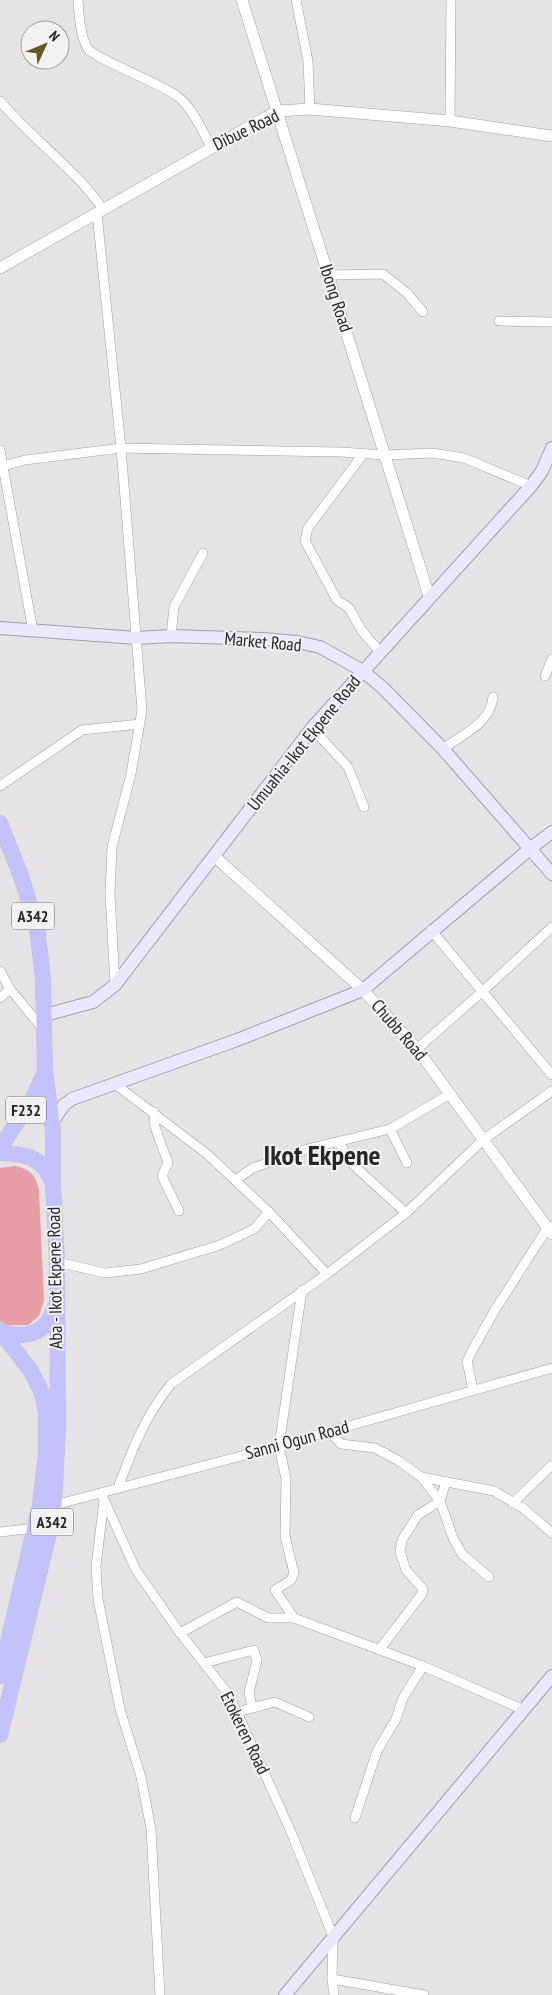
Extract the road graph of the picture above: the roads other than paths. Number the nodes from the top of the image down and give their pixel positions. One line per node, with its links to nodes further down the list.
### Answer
1 (78, 0): 10 (street)
2 (242, 0): 7 (street, Ibong Road)
3 (296, 0): 6 (street)
4 (451, 0): 8 (street)
5 (0, 101): 11 (street)
6 (310, 109): 7 (street, Dibue Road); 8 (street, Dibue Road)
7 (277, 111): 10 (street, Dibue Road); 13 (street, Ibong Road)
8 (450, 121): 9 (street, Dibue Road)
9 (552, 136)
10 (211, 147): 11 (street, Dibue Road)
11 (100, 211): 12 (street, Dibue Road); 17 (street)
12 (0, 268)
13 (328, 275): 14 (street); 21 (street, Ibong Road)
14 (423, 312)
15 (499, 321): 16 (street)
16 (552, 322)
17 (121, 448): 20 (street); 23 (street); 30 (street)
18 (552, 448): 22 (main road, Umuahia-Ikot Ekpene Road)
19 (0, 450): 23 (street)
20 (364, 454): 21 (street); 31 (street)
21 (385, 455): 24 (street); 26 (street, Ibong Road)
22 (549, 461): 24 (main road, Umuahia-Ikot Ekpene Road)
23 (2, 467): 28 (street)
24 (531, 486): 26 (main road, Umuahia-Ikot Ekpene Road)
25 (203, 553): 29 (street)
26 (429, 596): 31 (main road, Umuahia-Ikot Ekpene Road)
27 (0, 628): 28 (main road, Market Road)
28 (33, 630): 30 (main road, Market Road)
29 (171, 636): 30 (main road, Market Road); 33 (main road, Market Road)
30 (137, 638): 36 (street)
31 (380, 652): 33 (main road, Umuahia-Ikot Ekpene Road)
32 (552, 659): 34 (street)
33 (363, 671): 37 (main road, Umuahia-Ikot Ekpene Road); 38 (main road, Market Road)
34 (545, 676)
35 (493, 697): 38 (street)
36 (140, 724): 39 (street); 49 (street)
37 (312, 728): 40 (street); 44 (main road, Umuahia-Ikot Ekpene Road)
38 (443, 749): 43 (main road, Market Road)
39 (0, 786)
40 (364, 807)
41 (0, 823): 54 (highway, Aba - Ikot Ekpene Road / A342)
42 (552, 832): 43 (main road)
43 (531, 848): 45 (main road, Market Road); 47 (main road)
44 (214, 856): 49 (main road, Umuahia-Ikot Ekpene Road); 51 (street, Chubb Road)
45 (552, 874)
46 (552, 927): 52 (street)
47 (431, 930): 51 (main road); 52 (street)
48 (0, 971): 50 (street)
49 (115, 985): 54 (main road, Umuahia-Ikot Ekpene Road)
50 (10, 989): 53 (street); 54 (street)
51 (363, 990): 55 (street, Chubb Road); 58 (main road)
52 (484, 991): 55 (street); 57 (street)
53 (0, 998)
54 (44, 1022): 56 (highway, Aba - Ikot Ekpene Road / A342)
55 (416, 1049): 60 (street, Chubb Road)
56 (45, 1070): 62 (highway, Aba - Ikot Ekpene Road / A342); 66 (highway, F232)
57 (552, 1075)
58 (115, 1084): 61 (street); 62 (main road)
59 (552, 1091): 64 (street)
60 (450, 1094): 63 (street); 64 (street, Chubb Road)
61 (154, 1112): 69 (street); 71 (street)
62 (52, 1122): 70 (highway, Aba - Ikot Ekpene Road / A342)
63 (390, 1129): 65 (street); 68 (street)
64 (483, 1140): 73 (street); 74 (street, Chubb Road)
65 (338, 1142): 69 (street); 73 (street)
66 (0, 1148)
67 (0, 1153): 70 (highway)
68 (407, 1164)
69 (235, 1180): 72 (street)
70 (53, 1184): 75 (highway, Aba - Ikot Ekpene Road / A342)
71 (179, 1211)
72 (269, 1212): 75 (street); 76 (street)
73 (406, 1213): 76 (street)
74 (551, 1229): 81 (street)
75 (57, 1262): 78 (highway, Aba - Ikot Ekpene Road / A342)
76 (327, 1274): 77 (street)
77 (302, 1290): 83 (street); 87 (street)
78 (57, 1303): 79 (highway); 91 (highway, Aba - Ikot Ekpene Road / A342)
79 (0, 1331): 91 (highway, A342)
80 (552, 1368): 81 (street, Sanni Ogun Road)
81 (473, 1390): 82 (street, Sanni Ogun Road)
82 (330, 1432): 83 (street, Sanni Ogun Road); 85 (street)
83 (279, 1446): 87 (street, Sanni Ogun Road); 96 (street)
84 (552, 1465): 90 (street)
85 (421, 1477): 86 (street); 89 (street)
86 (446, 1482): 89 (street); 90 (street)
87 (118, 1488): 88 (street, Sanni Ogun Road)
88 (103, 1497): 91 (street, Sanni Ogun Road); 97 (street, Etokeren Road); 111 (street)
89 (440, 1501): 95 (street); 98 (street)
90 (513, 1503): 94 (street)
91 (47, 1506): 92 (highway, Aba - Ikot Ekpene Road / A342)
92 (43, 1528): 93 (street); 101 (highway, A342); 107 (highway, Aba - Ikot Ekpene Road / A342)
93 (0, 1532)
94 (552, 1533)
95 (490, 1577)
96 (294, 1618): 97 (street); 98 (street)
97 (180, 1633): 99 (street, Etokeren Road)
98 (379, 1650): 100 (street)
99 (204, 1663): 103 (street); 105 (street, Etokeren Road)
100 (423, 1666): 104 (street); 108 (street)
101 (0, 1676)
102 (552, 1676): 104 (main road)
103 (252, 1707): 105 (street); 106 (street)
104 (524, 1710): 109 (main road)
105 (237, 1712): 109 (street, Etokeren Road)
106 (309, 1718)
107 (0, 1735)
108 (355, 1818)
109 (333, 1936): 110 (street); 112 (main road)
110 (332, 1979): 113 (street); 114 (street)
111 (160, 1995)
112 (285, 1995)
113 (334, 1995)
114 (424, 1995)

